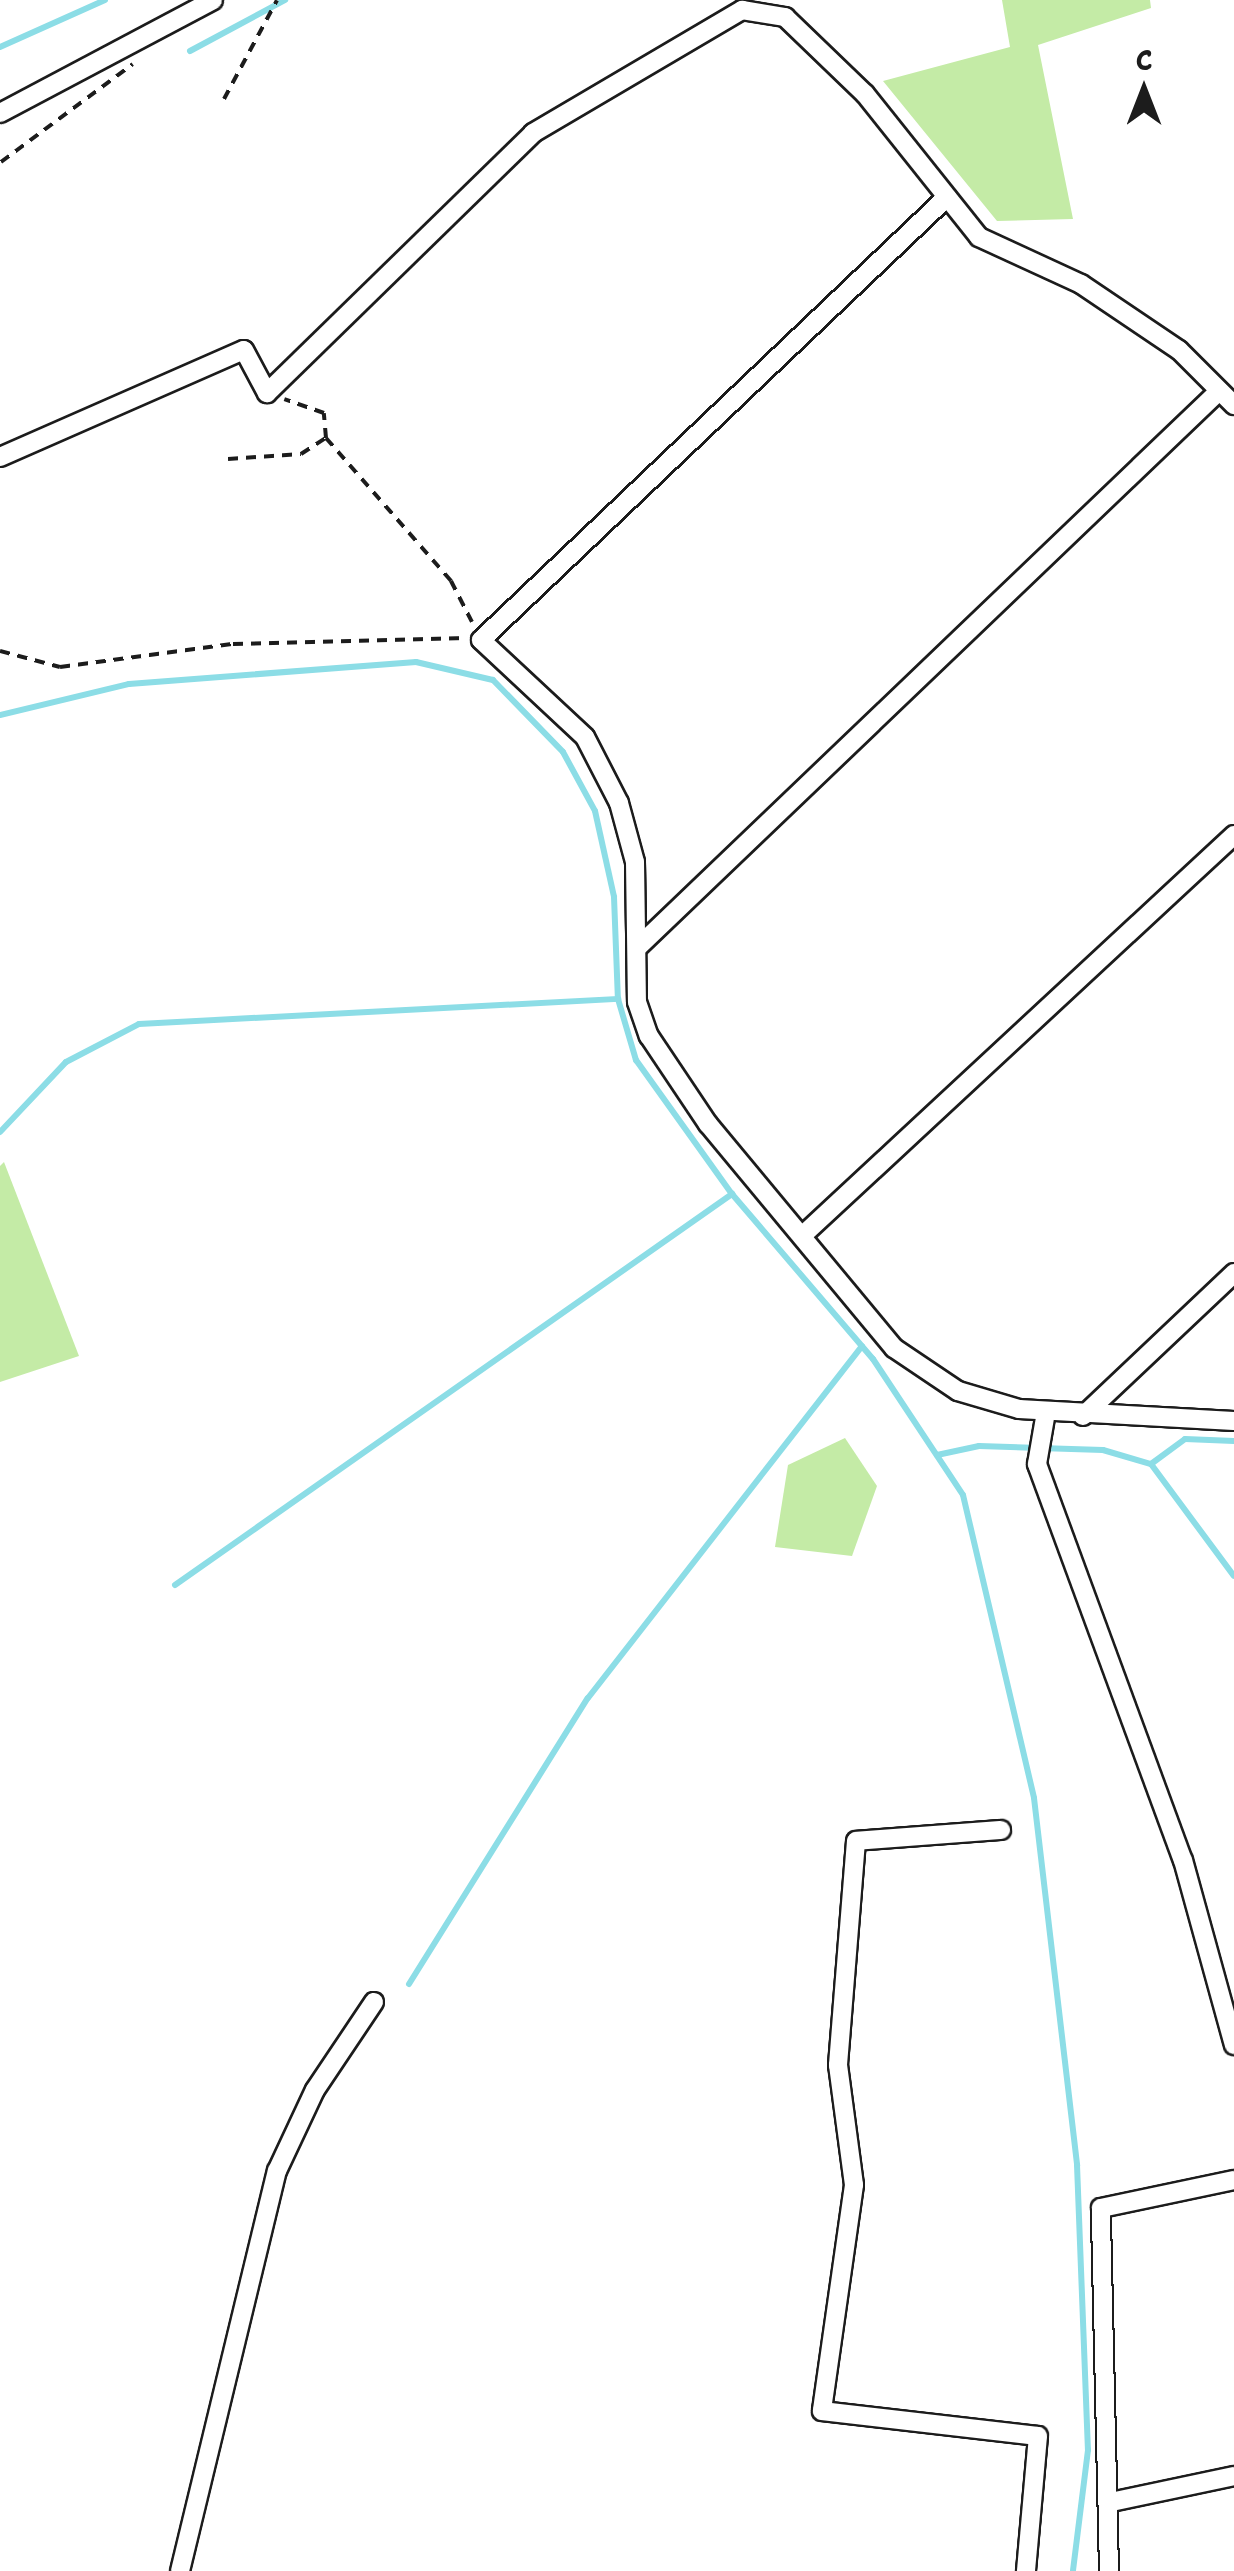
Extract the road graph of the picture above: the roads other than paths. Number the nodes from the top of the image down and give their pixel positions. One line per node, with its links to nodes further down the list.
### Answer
1 (213, 0): 2 (street)
2 (0, 114)
3 (947, 197): 4 (street); 6 (street); 8 (street)
4 (1220, 391): 5 (street); 8 (street)
5 (1234, 405)
6 (0, 457)
7 (1234, 835): 9 (street)
8 (637, 948): 9 (street)
9 (803, 1235): 11 (street)
10 (1234, 1273): 12 (street)
11 (1046, 1412): 12 (street); 16 (street)
12 (1083, 1416): 13 (street)
13 (1234, 1421)
14 (1001, 1830): 21 (street)
15 (374, 2002): 20 (street)
16 (1234, 2045)
17 (1234, 2180): 19 (street)
18 (1234, 2476): 19 (street)
19 (1110, 2502): 22 (street)
20 (180, 2571)
21 (1026, 2571)
22 (1109, 2571)

